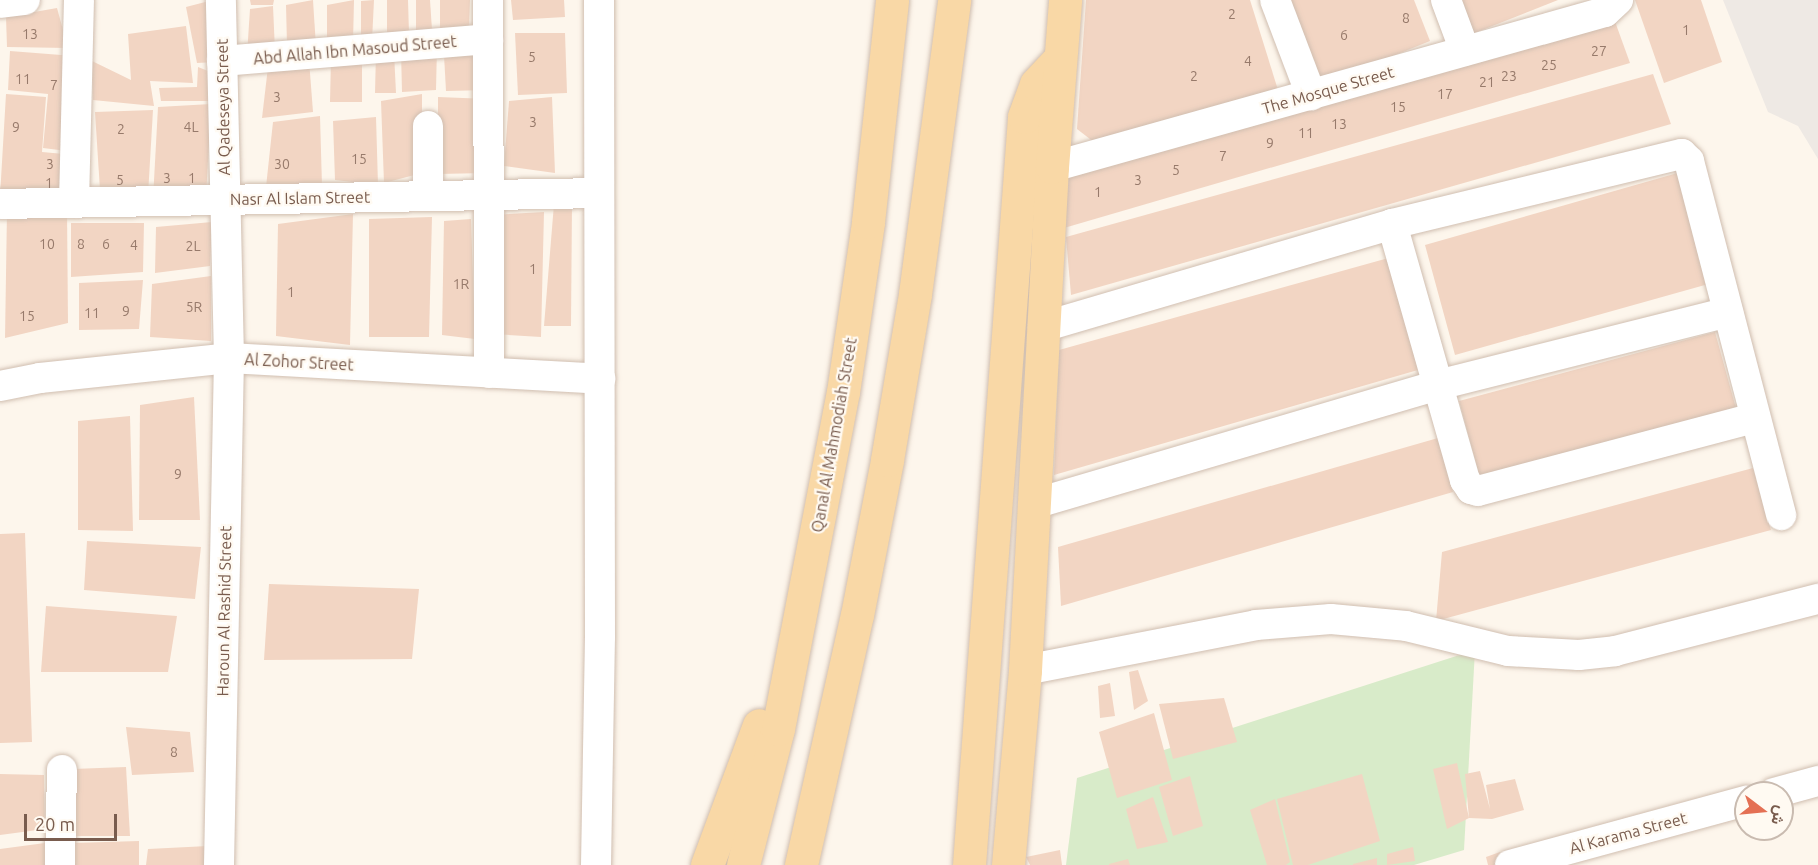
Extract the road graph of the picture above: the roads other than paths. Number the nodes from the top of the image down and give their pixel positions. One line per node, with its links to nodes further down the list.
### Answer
1 (79, 0): 22 (street)
2 (220, 0): 14 (street, Al Qadeseya Street)
3 (488, 0): 11 (street)
4 (599, 0): 18 (street)
5 (892, 0): 35 (main road, Qanal Al Mahmodiah Street)
6 (954, 0): 47 (main road)
7 (1275, 0): 15 (street)
8 (1446, 0): 12 (street)
9 (1611, 6): 12 (street, The Mosque Street)
10 (1062, 8): 13 (main road)
11 (488, 39): 14 (street, Abd Allah Ibn Masoud Street); 19 (street)
12 (1465, 51): 15 (street, The Mosque Street)
13 (1060, 58): 17 (main road); 48 (main road)
14 (222, 61): 21 (street, Al Qadeseya Street)
15 (1311, 95): 17 (street, The Mosque Street)
16 (428, 126): 20 (street)
17 (1052, 167): 26 (main road)
18 (599, 193): 19 (street, Nasr Al Islam Street); 29 (street)
19 (489, 195): 20 (street, Nasr Al Islam Street); 28 (street)
20 (428, 196): 21 (street, Nasr Al Islam Street)
21 (226, 200): 22 (street, Nasr Al Islam Street); 27 (street, Al Qadeseya Street)
22 (74, 202): 23 (street, Nasr Al Islam Street)
23 (0, 204)
24 (1392, 224): 25 (street); 26 (street); 30 (street)
25 (1728, 312): 30 (street); 32 (street)
26 (1043, 327): 33 (main road)
27 (230, 358): 28 (street, Al Zohor Street); 31 (street, Al Zohor Street); 43 (street, Haroun Al Rashid Street)
28 (489, 373): 29 (street, Al Zohor Street)
29 (600, 379): 44 (street)
30 (1437, 385): 32 (street); 33 (street)
31 (0, 386)
32 (1755, 418): 34 (street)
33 (1034, 504): 37 (main road)
34 (1781, 515)
35 (813, 561): 45 (main road); 46 (main road, Qanal Al Mahmodiah Street)
36 (1818, 599): 37 (street)
37 (1025, 669): 49 (main road)
38 (62, 770): 42 (street)
39 (1818, 781): 40 (street)
40 (1794, 788)
41 (1734, 804): 50 (street, Al Karama Street)
42 (60, 865)
43 (219, 865)
44 (596, 865)
45 (707, 865)
46 (743, 865)
47 (801, 865)
48 (969, 865)
49 (1008, 865)
50 (1510, 865)

